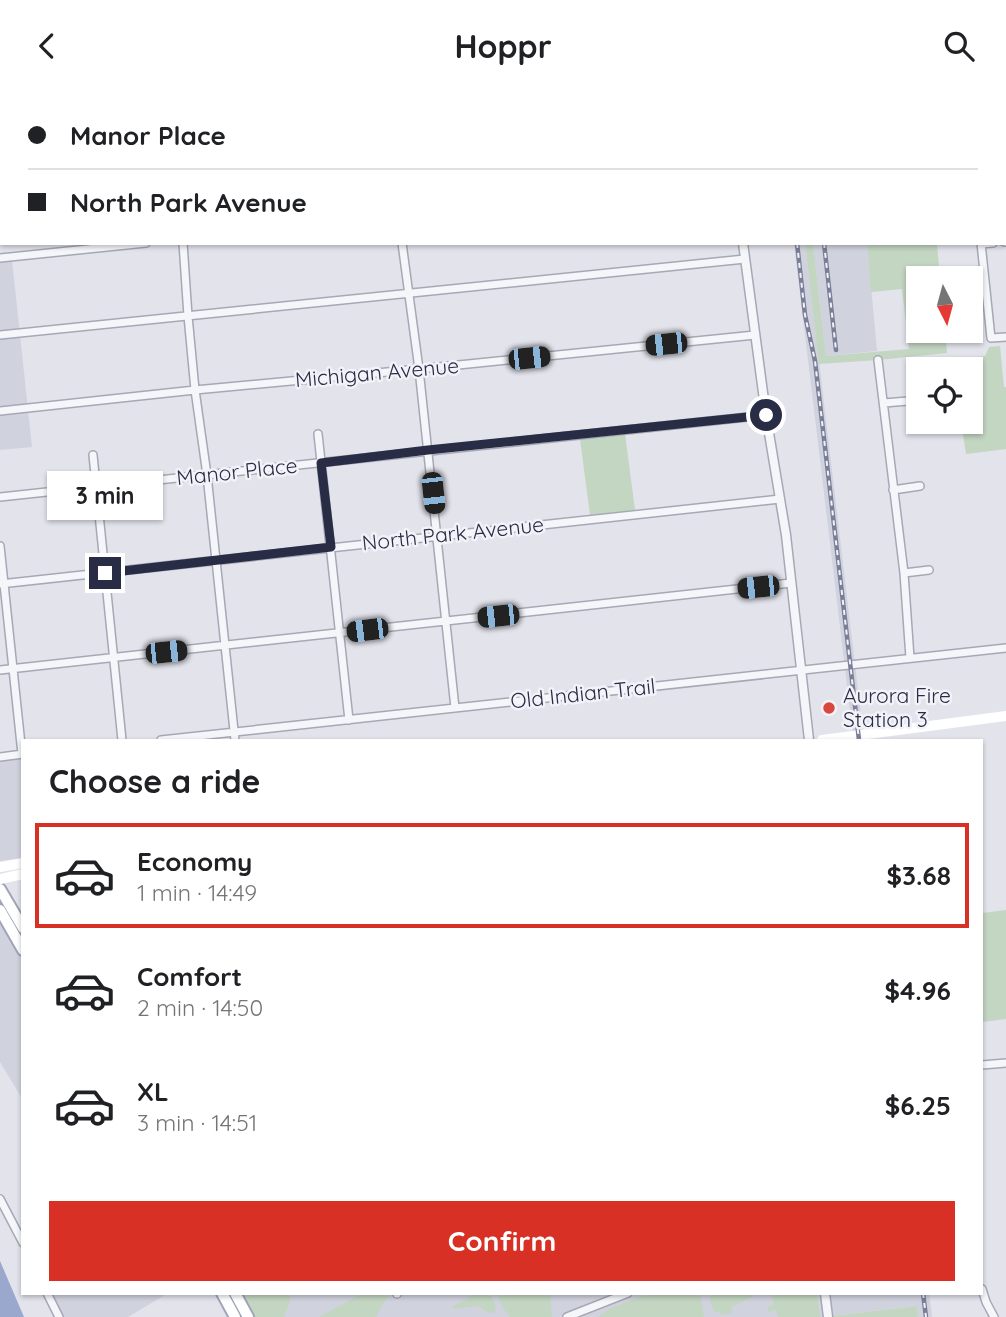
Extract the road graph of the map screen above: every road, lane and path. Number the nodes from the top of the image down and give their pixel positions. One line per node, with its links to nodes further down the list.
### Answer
1 (127, 245): 6 (street)
2 (183, 245): 9 (street)
3 (402, 245): 8 (street)
4 (743, 245): 7 (street)
5 (981, 245): 12 (street)
6 (0, 258)
7 (745, 259): 8 (street); 11 (street)
8 (409, 293): 9 (street); 14 (street)
9 (188, 316): 10 (street); 15 (street)
10 (0, 335)
11 (755, 335): 14 (street, Michigan Avenue); 19 (street)
12 (1006, 337)
13 (878, 360): 17 (street)
14 (419, 369): 15 (street, Michigan Avenue); 21 (street)
15 (195, 390): 18 (street, Michigan Avenue); 24 (street)
16 (906, 401): 17 (street)
17 (884, 403): 27 (street)
18 (0, 411)
19 (766, 415): 21 (street, Manor Place); 29 (street)
20 (318, 434): 23 (street)
21 (428, 450): 23 (street, Manor Place); 30 (street)
22 (93, 455): 26 (street)
23 (321, 463): 24 (street, Manor Place); 32 (street)
24 (207, 475): 26 (street, Manor Place); 33 (street)
25 (920, 486): 27 (street)
26 (96, 487): 28 (street, Manor Place); 35 (street)
27 (893, 490): 36 (street)
28 (0, 497)
29 (780, 499): 30 (street, North Park Avenue); 37 (street)
30 (437, 536): 32 (street, North Park Avenue); 39 (street)
31 (0, 546): 38 (street)
32 (331, 547): 33 (street, North Park Avenue); 40 (street)
33 (216, 560): 35 (street, North Park Avenue); 41 (street)
34 (929, 570): 36 (street)
35 (105, 573): 38 (street, North Park Avenue); 43 (street)
36 (904, 573): 44 (street)
37 (791, 583): 39 (street); 47 (street)
38 (2, 584): 45 (street)
39 (446, 621): 40 (street); 48 (street)
40 (340, 633): 41 (street); 50 (street)
41 (225, 646): 43 (street); 51 (street)
42 (1006, 648): 44 (street, Old Indian Trail)
43 (113, 658): 45 (street); 52 (street)
44 (911, 658): 47 (street, Old Indian Trail)
45 (12, 669): 46 (street); 56 (street)
46 (0, 670)
47 (801, 670): 48 (street, Old Indian Trail); 54 (street)
48 (455, 708): 50 (street, Old Indian Trail)
49 (1006, 716): 55 (main road)
50 (349, 720): 51 (street, Old Indian Trail)
51 (234, 736): 53 (street, Old Indian Trail)
52 (122, 739)
53 (179, 739)
54 (809, 739)
55 (830, 739)
56 (21, 746)
57 (21, 754): 58 (street)
58 (0, 757)
59 (21, 863): 60 (main road)
60 (0, 867)
61 (21, 874): 62 (main road)
62 (0, 879)
63 (0, 888): 65 (main road)
64 (0, 911): 66 (main road)
65 (21, 925)
66 (21, 947)
67 (1006, 1063): 68 (street)
68 (983, 1065)
69 (0, 1199): 70 (street)
70 (21, 1239)
71 (983, 1292): 82 (street)
72 (48, 1295): 77 (street)
73 (223, 1295): 78 (main road)
74 (236, 1295): 79 (main road)
75 (623, 1295): 80 (street)
76 (825, 1295): 81 (street)
77 (59, 1317)
78 (235, 1317)
79 (248, 1317)
80 (567, 1317)
81 (828, 1317)
82 (994, 1317)

